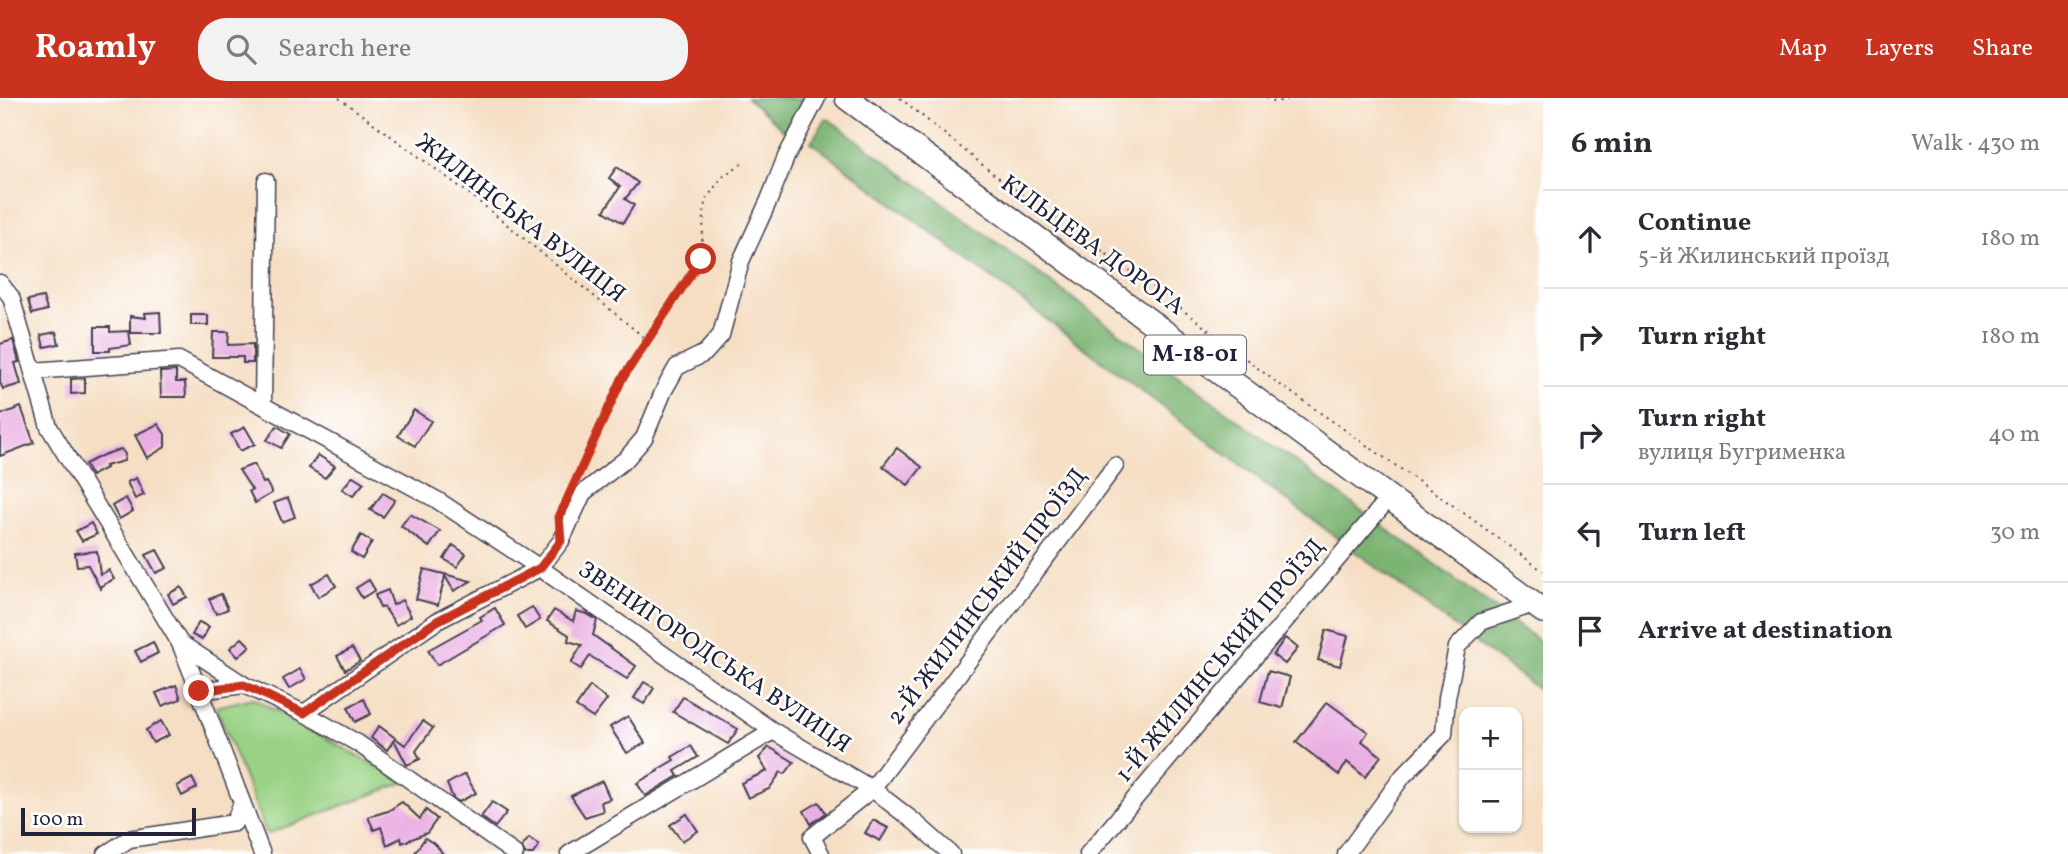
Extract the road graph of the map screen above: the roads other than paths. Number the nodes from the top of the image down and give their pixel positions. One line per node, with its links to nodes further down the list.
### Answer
1 (817, 98): 9 (street)
2 (847, 98): 8 (highway, КІЛЬЦЕВА ДОРОГА / М-18-01)
3 (266, 181): 6 (street)
4 (0, 283): 5 (street)
5 (33, 371): 6 (street, ЗВЕНИГОРОДСЬКА ВУЛИЦЯ); 11 (street)
6 (263, 405): 9 (street, ЗВЕНИГОРОДСЬКА ВУЛИЦЯ)
7 (1115, 466): 16 (street, 2-Й ЖИЛИНСЬКИЙ ПРОЇЗД)
8 (1389, 498): 10 (highway, КІЛЬЦЕВА ДОРОГА / М-18-01); 24 (street, 1-Й ЖИЛИНСЬКИЙ ПРОЇЗД)
9 (540, 568): 14 (street); 15 (street, ЗВЕНИГОРОДСЬКА ВУЛИЦЯ)
10 (1538, 608): 25 (street)
11 (180, 643): 12 (street); 13 (street)
12 (244, 685): 13 (street); 14 (street)
13 (199, 691): 17 (street)
14 (304, 713): 20 (street)
15 (773, 731): 16 (street, ЗВЕНИГОРОДСЬКА ВУЛИЦЯ); 21 (street)
16 (872, 789): 22 (street, 2-Й ЖИЛИНСЬКИЙ ПРОЇЗД); 23 (street, ЗВЕНИГОРОДСЬКА ВУЛИЦЯ)
17 (242, 803): 18 (street); 19 (street)
18 (106, 854)
19 (262, 854)
20 (515, 854)
21 (569, 854)
22 (821, 854)
23 (951, 854)
24 (1088, 854)
25 (1346, 854)

